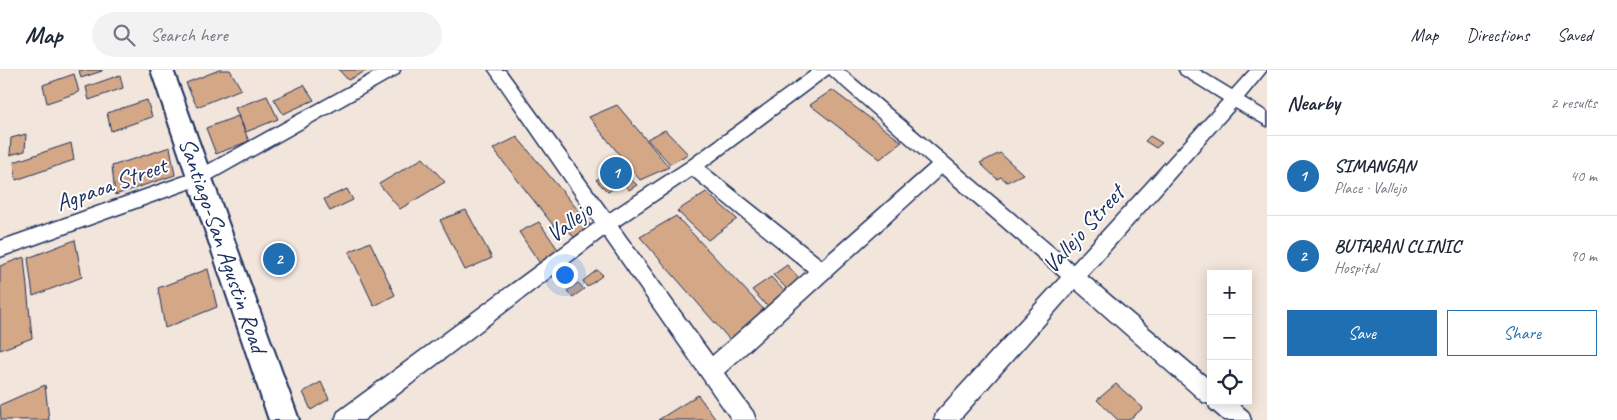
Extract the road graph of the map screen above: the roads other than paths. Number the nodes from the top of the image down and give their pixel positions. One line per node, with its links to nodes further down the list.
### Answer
1 (162, 70): 12 (main road, Santiago-San Agustin Road)
2 (392, 70): 12 (street, Agpaoa Street)
3 (497, 70): 13 (street)
4 (824, 70): 11 (street, Vallejo)
5 (834, 70): 10 (street)
6 (1187, 70): 8 (street)
7 (1259, 70): 8 (street, Vallejo Street)
8 (1232, 98): 9 (street); 16 (street, Vallejo Street)
9 (1267, 120)
10 (944, 164): 15 (street); 16 (street)
11 (693, 167): 13 (street, Vallejo); 15 (street)
12 (199, 178): 14 (street, Agpaoa Street); 20 (main road, Santiago-San Agustin Road)
13 (606, 225): 17 (street); 21 (street, Vallejo)
14 (0, 249)
15 (822, 271): 17 (street)
16 (1075, 276): 18 (street); 23 (street, Vallejo Street)
17 (710, 372): 22 (street)
18 (1207, 391)
19 (1223, 405): 24 (street)
20 (284, 420)
21 (346, 420)
22 (745, 420)
23 (945, 420)
24 (1240, 420)

